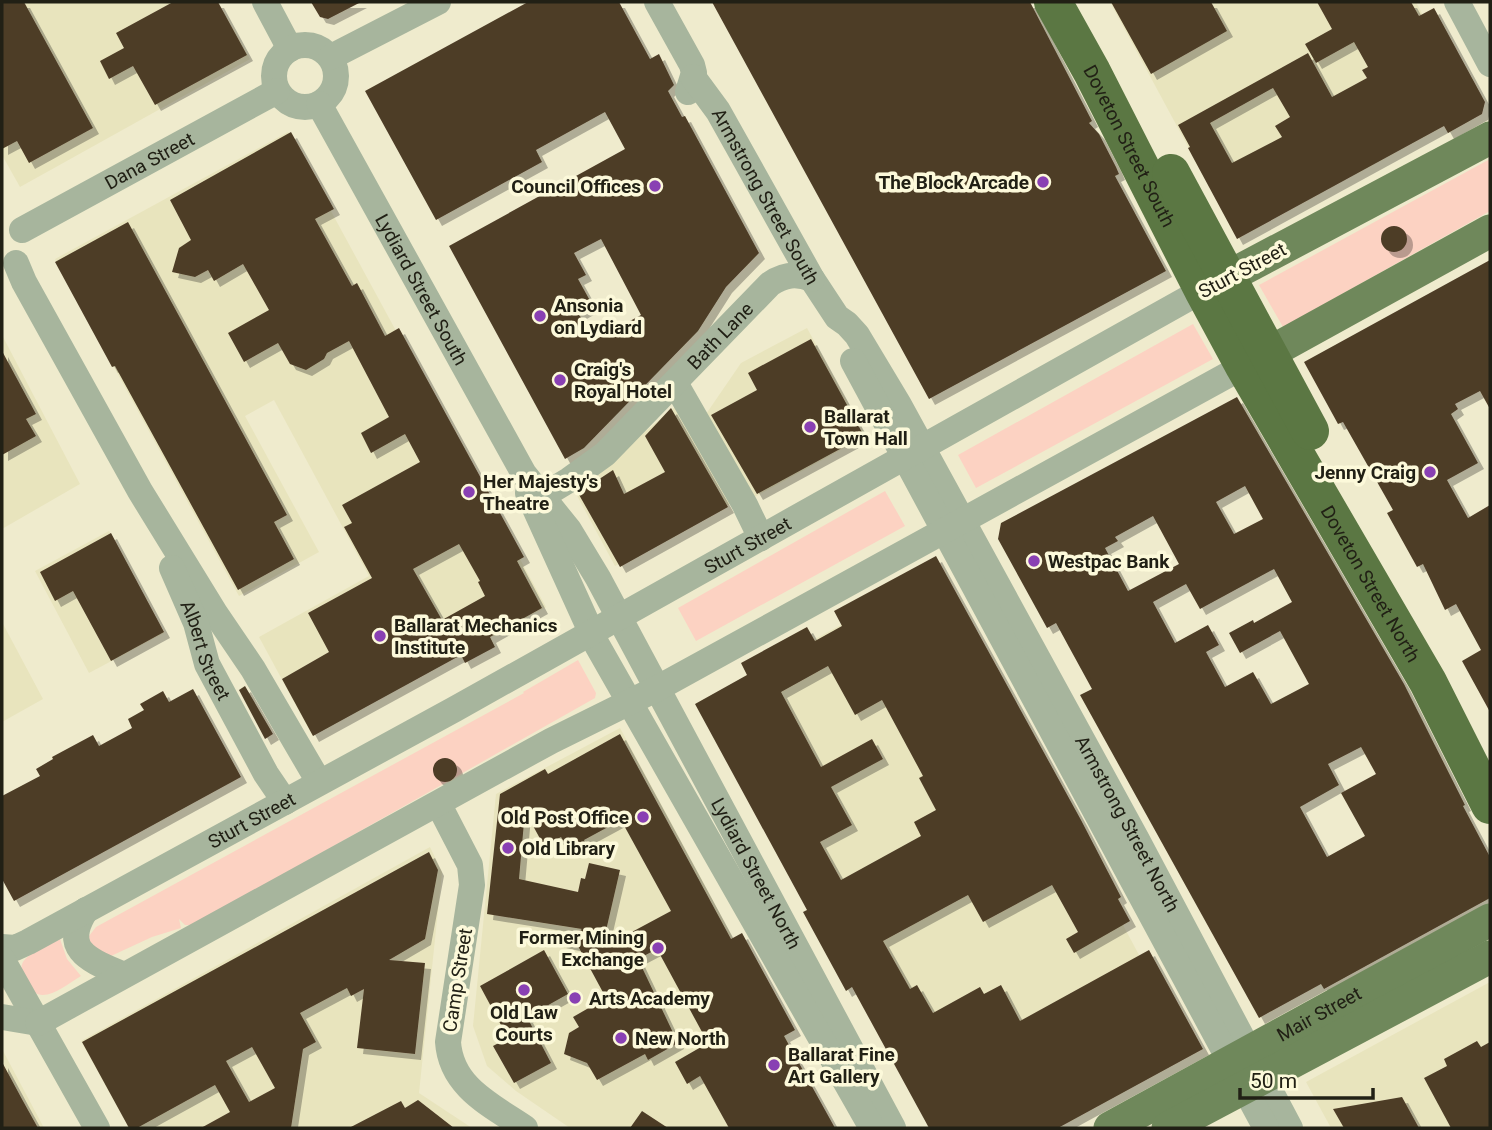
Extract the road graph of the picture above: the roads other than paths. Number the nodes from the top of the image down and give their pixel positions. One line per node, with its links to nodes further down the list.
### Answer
1 (264, 2): 9 (street)
2 (438, 2): 10 (street)
3 (657, 2): 18 (street, Armstrong Street South)
4 (1053, 2): 19 (highway, Doveton Street South)
5 (1076, 2): 19 (highway, Doveton Street South)
6 (1457, 2): 11 (street)
7 (1474, 2): 8 (street)
8 (1490, 29)
9 (290, 49): 10 (street); 12 (street)
10 (331, 57): 13 (street)
11 (1490, 64)
12 (277, 91): 13 (street); 15 (street, Dana Street)
13 (319, 104): 24 (street, Lydiard Street South)
14 (1490, 138): 19 (main road, Sturt Street)
15 (12, 223): 17 (street)
16 (1490, 231): 20 (main road)
17 (9, 265): 23 (street, Albert Street)
18 (812, 279): 21 (street, Bath Lane); 22 (street, Armstrong Street South)
19 (1215, 284): 20 (highway); 22 (street, Sturt Street)
20 (1256, 360): 25 (street); 31 (highway, Doveton Street North); 35 (highway, Doveton Street North)
21 (675, 383): 24 (street, Bath Lane); 26 (street)
22 (913, 453): 25 (street, Armstrong Street South); 26 (street, Sturt Street)
23 (140, 491): 32 (street, Albert Street); 33 (street, Albert Street)
24 (536, 500): 27 (street, Lydiard Street South); 28 (street, Lydiard Street South)
25 (953, 526): 29 (street); 44 (street, Armstrong Street North)
26 (761, 538): 27 (street, Sturt Street)
27 (620, 618): 28 (street, Sturt Street); 29 (street, Lydiard Street North)
28 (591, 633): 30 (street, Lydiard Street North); 32 (street, Sturt Street)
29 (658, 688): 30 (street); 48 (street, Lydiard Street North)
30 (629, 703): 34 (street); 47 (street, Lydiard Street North)
31 (1490, 754)
32 (319, 782): 33 (street, Sturt Street)
33 (285, 802): 36 (street, Sturt Street)
34 (439, 804): 41 (street); 46 (street, Camp Street)
35 (1490, 804)
36 (86, 910): 38 (street, Sturt Street); 41 (street)
37 (1490, 920): 44 (main road, Mair Street)
38 (2, 947)
39 (1490, 957): 44 (main road, Mair Street)
40 (2, 959): 43 (street)
41 (124, 975): 43 (street)
42 (2, 1017): 43 (street)
43 (38, 1023): 45 (street)
44 (1247, 1070): 49 (main road, Mair Street); 50 (main road, Mair Street); 51 (street, Armstrong Street North); 52 (street, Armstrong Street North)
45 (97, 1128)
46 (525, 1128)
47 (872, 1128)
48 (893, 1128)
49 (1110, 1128)
50 (1168, 1128)
51 (1266, 1128)
52 (1290, 1128)

